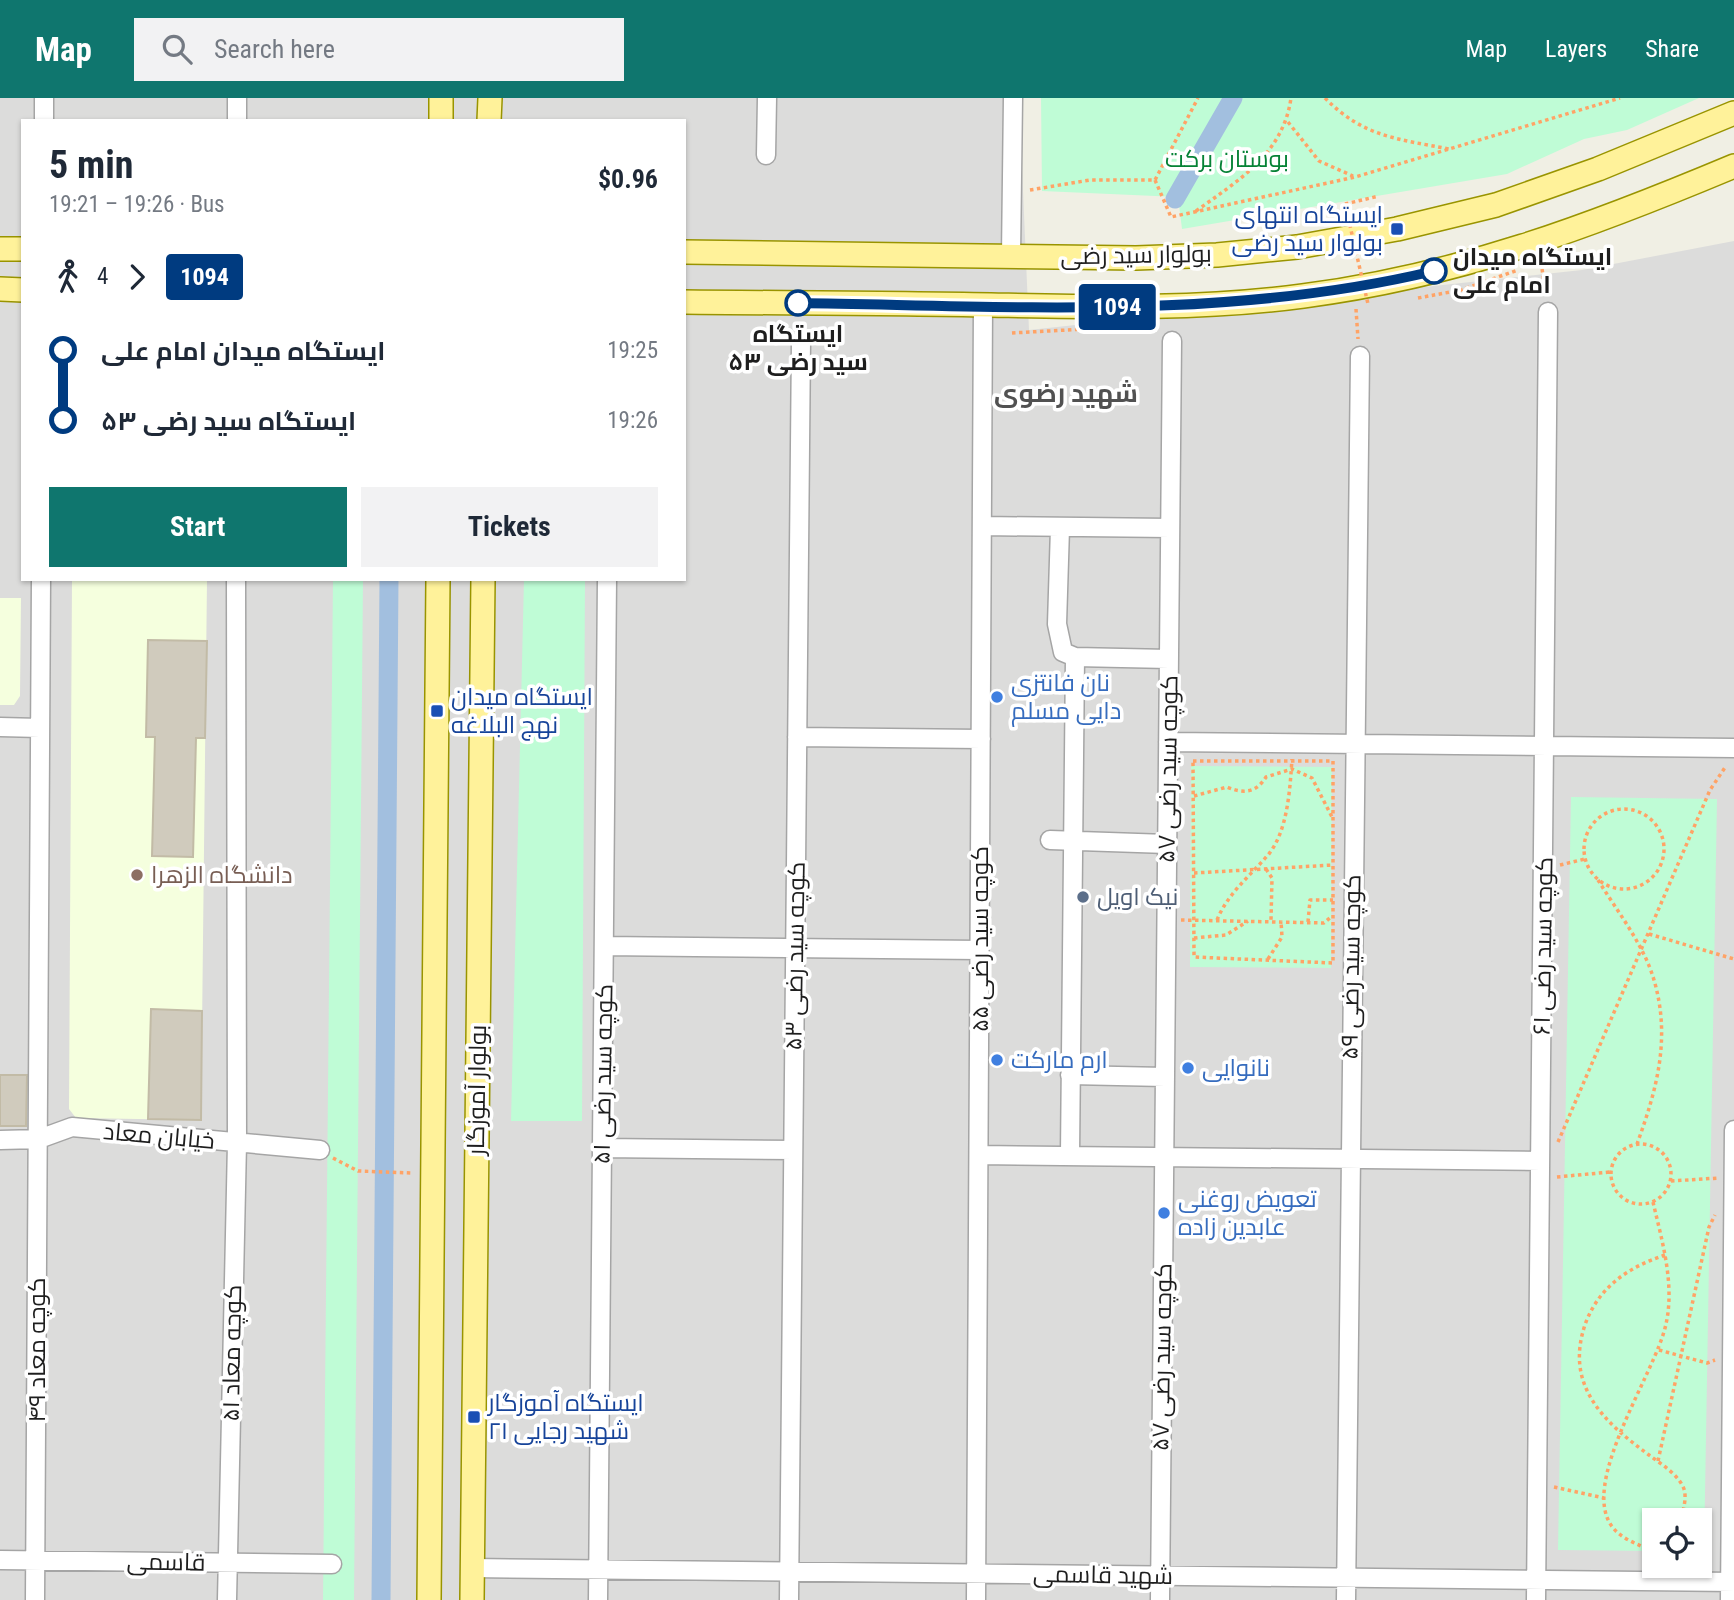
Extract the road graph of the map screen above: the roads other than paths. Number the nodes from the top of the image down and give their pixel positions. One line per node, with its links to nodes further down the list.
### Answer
1 (44, 98): 7 (street)
2 (237, 98): 8 (street)
3 (490, 98): 9 (main road)
4 (767, 98): 10 (street)
5 (1013, 98): 15 (street)
6 (1734, 113): 15 (main road, بولوار سید رضی)
7 (44, 119)
8 (237, 119)
9 (489, 119)
10 (766, 155)
11 (1734, 166): 19 (main road, بولوار سید رضی)
12 (0, 248): 13 (main road)
13 (21, 249)
14 (686, 252): 15 (main road, بولوار سید رضی)
15 (1011, 256)
16 (0, 289): 17 (main road)
17 (21, 290)
18 (686, 302): 19 (main road, بولوار سید رضی)
19 (983, 305): 24 (street, کوچه سید رضی ۵۵)
20 (1548, 312): 40 (street, کوچه سید رضی ۶۱)
21 (801, 341): 36 (street, کوچه سید رضی ۵۳)
22 (1172, 341): 26 (street, کوچه سید رضی ۵۷)
23 (1360, 356): 39 (street, کوچه سید رضی ۵۹)
24 (982, 526): 25 (street); 37 (street, کوچه سید رضی ۵۵)
25 (1060, 527): 26 (street); 32 (street)
26 (1170, 528): 33 (street, کوچه سید رضی ۵۷)
27 (41, 581): 35 (street, کوچه معاد ۴۹)
28 (236, 581): 53 (street, کوچه معاد ۵۱)
29 (438, 581): 78 (main road, بولوار آموزگار)
30 (483, 581): 68 (main road, بولوار آموزگار)
31 (607, 581): 45 (street, کوچه سید رضی ۵۱)
32 (1075, 657): 33 (street); 43 (street)
33 (1169, 659): 38 (street, کوچه سید رضی ۵۷)
34 (0, 727): 35 (street)
35 (40, 727): 51 (street, کوچه معاد ۴۹)
36 (797, 737): 37 (street); 46 (street, کوچه سید رضی ۵۳)
37 (981, 739): 47 (street, کوچه سید رضی ۵۵)
38 (1168, 742): 39 (street); 44 (street, کوچه سید رضی ۵۷)
39 (1353, 744): 40 (street); 61 (street, کوچه سید رضی ۵۹)
40 (1544, 746): 41 (street); 62 (street, کوچه سید رضی ۶۱)
41 (1731, 755)
42 (1050, 840): 43 (street)
43 (1073, 841): 44 (street); 48 (street)
44 (1167, 844): 49 (street, کوچه سید رضی ۵۷)
45 (604, 946): 46 (street); 54 (street, کوچه سید رضی ۵۱)
46 (795, 948): 47 (street); 56 (street, کوچه سید رضی ۵۳)
47 (979, 950): 57 (street, کوچه سید رضی ۵۵)
48 (1070, 1075): 49 (street); 58 (street)
49 (1165, 1077): 59 (street, کوچه سید رضی ۵۷)
50 (1734, 1130): 60 (street)
51 (39, 1139): 52 (street, خیابان معاد); 53 (street, خیابان معاد); 65 (street, کوچه معاد ۴۹)
52 (0, 1140)
53 (237, 1143): 55 (street, خیابان معاد); 66 (street, کوچه معاد ۵۱)
54 (602, 1148): 56 (street); 69 (street, کوچه سید رضی ۵۱)
55 (320, 1150)
56 (793, 1150): 70 (street, کوچه سید رضی ۵۳)
57 (979, 1154): 58 (street); 71 (street, کوچه سید رضی ۵۵)
58 (1069, 1154): 59 (street)
59 (1164, 1157): 61 (street); 72 (street, کوچه سید رضی ۵۷)
60 (1734, 1157): 63 (street)
61 (1350, 1159): 62 (street); 73 (street, کوچه سید رضی ۵۹)
62 (1540, 1170): 74 (street, کوچه سید رضی ۶۱)
63 (1733, 1177): 75 (street)
64 (0, 1560): 65 (street, قاسمی)
65 (36, 1561): 66 (street, قاسمی); 76 (street, کوچه معاد ۴۹)
66 (227, 1563): 67 (street, قاسمی); 77 (street, کوچه معاد ۵۱)
67 (332, 1564)
68 (472, 1568): 69 (street, شهید قاسمی); 79 (main road, بولوار آموزگار)
69 (598, 1569): 70 (street, شهید قاسمی); 80 (street, کوچه سید رضی ۵۱)
70 (789, 1571): 71 (street, شهید قاسمی); 81 (street, کوچه سید رضی ۵۳)
71 (976, 1574): 72 (street, شهید قاسمی); 82 (street, کوچه سید رضی ۵۵)
72 (1160, 1576): 73 (street, شهید قاسمی); 83 (street, کوچه سید رضی ۵۷)
73 (1346, 1578): 74 (street, شهید قاسمی); 84 (street, کوچه سید رضی ۵۹)
74 (1536, 1580): 75 (street, شهید قاسمی); 85 (street, کوچه سید رضی ۶۱)
75 (1731, 1588)
76 (35, 1600)
77 (227, 1600)
78 (429, 1600)
79 (472, 1600)
80 (598, 1600)
81 (789, 1600)
82 (976, 1600)
83 (1160, 1600)
84 (1346, 1600)
85 (1536, 1600)

